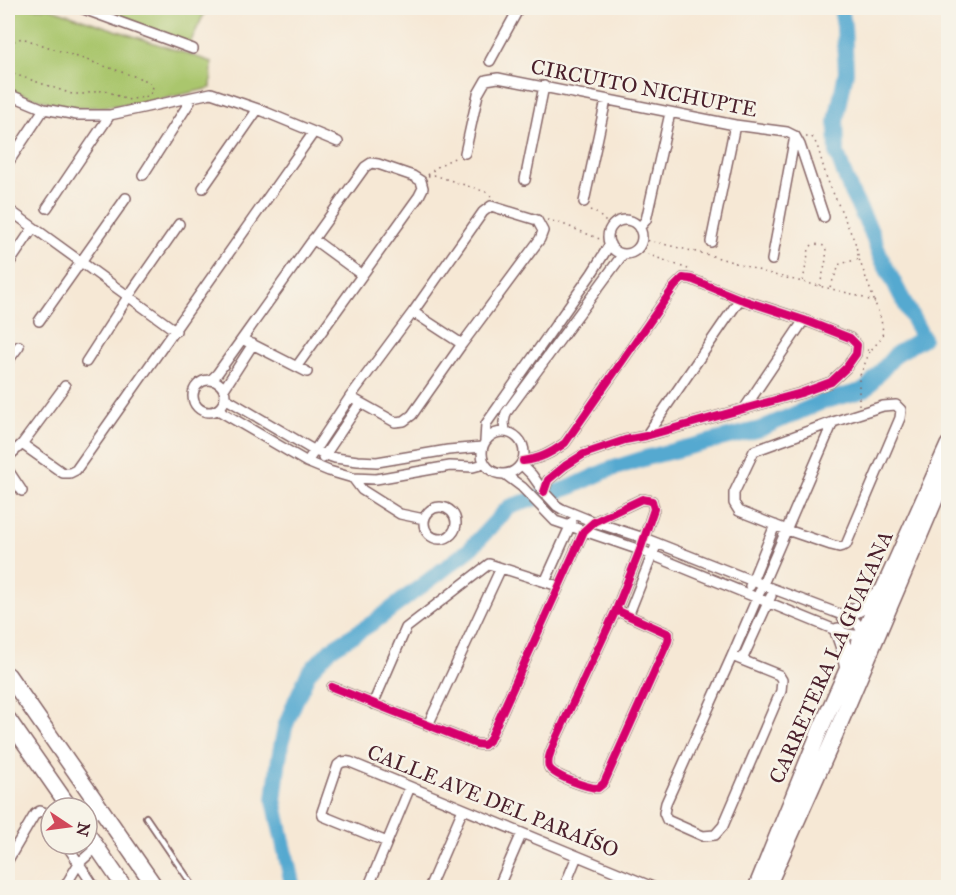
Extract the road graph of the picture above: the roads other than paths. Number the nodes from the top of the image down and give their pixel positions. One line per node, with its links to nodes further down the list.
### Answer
1 (81, 8): 3 (street)
2 (519, 8): 4 (street)
3 (193, 49)
4 (490, 62)
5 (544, 87): 8 (street, CIRCUITO NICHUPTE); 17 (street, CIRCUITO NICHUPTE); 20 (street)
6 (8, 94): 9 (street)
7 (193, 97): 10 (street); 12 (street); 19 (street)
8 (606, 100): 11 (street, CIRCUITO NICHUPTE); 23 (street)
9 (44, 109): 12 (street); 18 (street)
10 (258, 109): 14 (street); 21 (street)
11 (670, 113): 13 (street, CIRCUITO NICHUPTE); 29 (street)
12 (110, 115): 24 (street)
13 (735, 125): 15 (street, CIRCUITO NICHUPTE); 31 (street)
14 (314, 132): 16 (street); 43 (street)
15 (797, 140): 26 (street); 34 (street)
16 (338, 142)
17 (465, 153)
18 (8, 164)
19 (143, 175)
20 (525, 180)
21 (203, 188)
22 (126, 198): 35 (street)
23 (584, 202)
24 (47, 208)
25 (8, 209): 28 (street)
26 (824, 218)
27 (179, 224): 38 (street)
28 (33, 228): 35 (street); 36 (street)
29 (639, 228): 32 (street); 33 (street)
30 (313, 239): 37 (street); 37 (street); 44 (street)
31 (711, 242)
32 (610, 244): 33 (street); 63 (street)
33 (622, 254): 60 (street)
34 (772, 260)
35 (80, 261): 38 (street); 42 (street)
36 (8, 265)
37 (362, 275): 50 (street)
38 (128, 297): 43 (street); 49 (street)
39 (740, 299): 41 (street); 61 (street); 69 (street)
40 (413, 312): 46 (street); 46 (street); 55 (street)
41 (804, 320): 58 (street); 58 (street)
42 (39, 321)
43 (176, 331): 62 (street)
44 (242, 339): 45 (street); 52 (street)
45 (253, 344): 50 (street); 54 (street)
46 (462, 344): 56 (street)
47 (19, 346): 48 (street)
48 (8, 361)
49 (86, 362)
50 (297, 366): 51 (street)
51 (307, 372)
52 (211, 380): 54 (street); 57 (street)
53 (65, 386): 62 (street)
54 (224, 393): 57 (street); 65 (street)
55 (350, 397): 56 (street); 65 (street)
56 (360, 403): 66 (street)
57 (218, 410): 68 (street)
58 (744, 410): 61 (street)
59 (833, 422): 81 (street); 83 (street); 83 (street)
60 (505, 432): 63 (street); 69 (street)
61 (646, 436): 77 (street)
62 (22, 444): 67 (street)
63 (484, 444): 66 (street); 70 (street)
64 (948, 445): 96 (main road, CARRETERA LA GUAYANA)
65 (315, 451): 66 (street); 68 (street)
66 (324, 455): 71 (street)
67 (8, 457)
68 (307, 462): 71 (street)
69 (522, 463): 74 (street); 77 (street)
70 (484, 465): 74 (street); 75 (street)
71 (317, 467): 75 (street)
72 (948, 468): 88 (main road, CARRETERA LA GUAYANA)
73 (8, 470): 76 (street)
74 (506, 475): 82 (street)
75 (353, 478): 79 (street)
76 (22, 492)
77 (544, 492): 78 (street)
78 (577, 516): 80 (street); 82 (street)
79 (423, 519)
80 (594, 522): 84 (street); 85 (street); 85 (street)
81 (775, 525): 83 (street); 91 (street)
82 (569, 526): 84 (street); 92 (street)
83 (787, 530): 93 (street)
84 (584, 531): 87 (street); 94 (street)
85 (644, 537): 86 (street); 87 (street)
86 (657, 543): 89 (street); 91 (street)
87 (640, 550): 89 (street); 100 (street)
88 (913, 552): 104 (main road); 113 (main road, CARRETERA LA GUAYANA)
89 (651, 556): 97 (street); 101 (street)
90 (501, 568): 92 (street); 110 (street); 112 (street)
91 (752, 581): 93 (street); 97 (street)
92 (545, 582): 94 (street)
93 (763, 585): 95 (street); 98 (street)
94 (558, 586): 112 (street)
95 (774, 590): 99 (street); 102 (street)
96 (883, 590): 102 (main road); 104 (main road, CARRETERA LA GUAYANA)
97 (747, 594): 98 (street)
98 (757, 598): 99 (street); 105 (street)
99 (768, 602): 103 (street); 106 (street)
100 (616, 610): 101 (street); 101 (street)
101 (628, 616)
102 (845, 616): 103 (street); 104 (street)
103 (838, 631): 104 (street); 107 (main road)
104 (864, 633): 107 (main road, CARRETERA LA GUAYANA); 113 (main road)
105 (732, 656): 106 (street); 106 (street)
106 (742, 660)
107 (848, 669): 138 (main road, CARRETERA LA GUAYANA)
108 (8, 675): 131 (main road)
109 (332, 687): 110 (street)
110 (373, 704): 112 (street)
111 (8, 719): 115 (main road)
112 (428, 725)
113 (832, 742): 139 (main road, CARRETERA LA GUAYANA)
114 (410, 787): 116 (street, CALLE AVE DEL PARAÍSO); 120 (street); 120 (street, CALLE AVE DEL PARAÍSO)
115 (62, 796)
116 (464, 809): 119 (street, CALLE AVE DEL PARAÍSO); 134 (street)
117 (39, 812): 125 (street)
118 (146, 817): 132 (lane)
119 (522, 833): 124 (street, CALLE AVE DEL PARAÍSO); 135 (street)
120 (387, 842): 133 (street)
121 (99, 850): 130 (main road)
122 (74, 856): 126 (street)
123 (87, 856): 126 (street)
124 (577, 856): 127 (street, CALLE AVE DEL PARAÍSO); 136 (street)
125 (8, 860)
126 (79, 863): 128 (street); 129 (street)
127 (632, 883): 137 (street, CALLE AVE DEL PARAÍSO)
128 (64, 888)
129 (95, 888)
130 (125, 888)
131 (156, 888)
132 (191, 888)
133 (368, 888)
134 (429, 888)
135 (498, 888)
136 (564, 888)
137 (655, 888)
138 (756, 888)
139 (767, 888)

